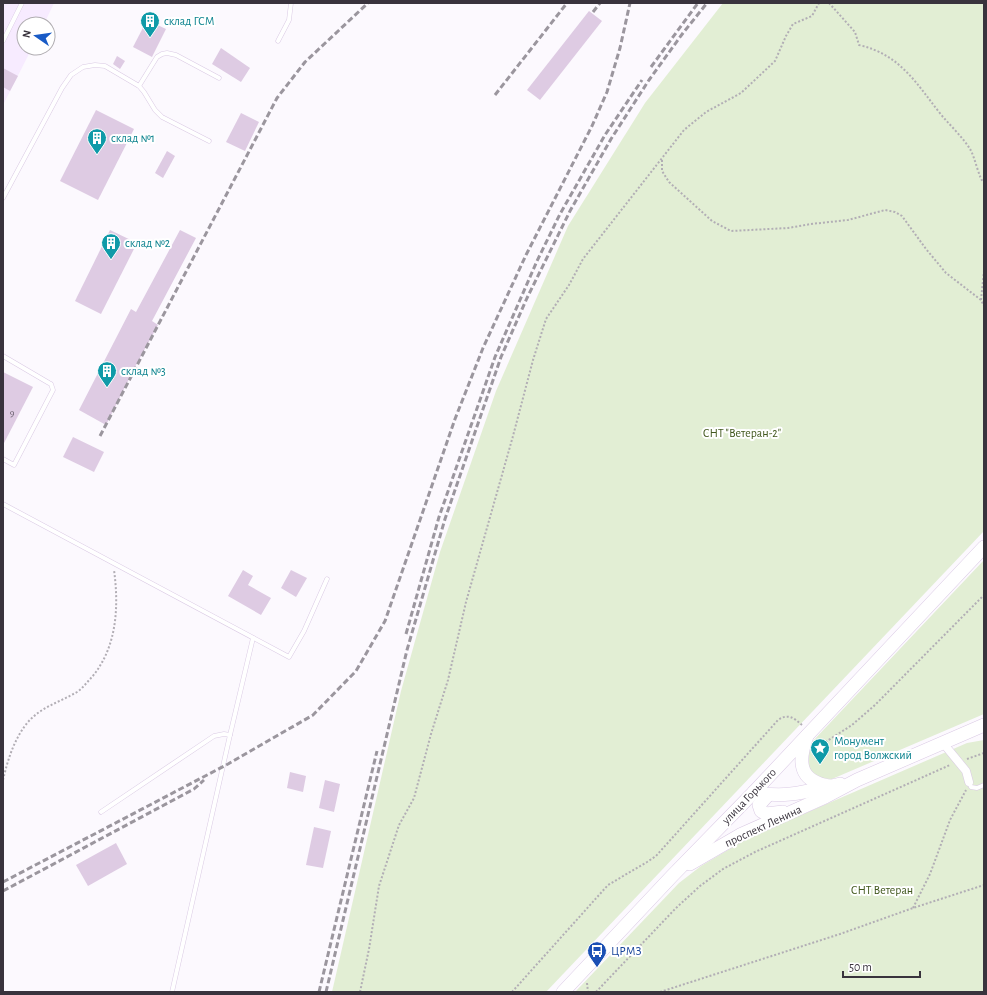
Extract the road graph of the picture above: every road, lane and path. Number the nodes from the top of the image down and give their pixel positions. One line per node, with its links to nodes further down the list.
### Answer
1 (22, 3): 5 (lane)
2 (291, 3): 6 (lane)
3 (819, 3): 10 (path)
4 (829, 3): 11 (path)
5 (3, 41)
6 (278, 41)
7 (218, 78): 8 (lane)
8 (139, 86): 9 (lane); 12 (lane)
9 (209, 141)
10 (662, 159): 14 (path); 43 (path)
11 (984, 183)
12 (3, 198)
13 (984, 271): 14 (path)
14 (981, 300): 15 (path)
15 (984, 306)
16 (3, 356): 17 (lane)
17 (3, 460)
18 (3, 504): 20 (lane)
19 (984, 547): 25 (main road, улица Горького)
20 (113, 563): 23 (lane); 30 (path)
21 (327, 579): 23 (lane)
22 (984, 595): 25 (path)
23 (252, 638): 26 (lane)
24 (984, 725): 27 (main road, проспект Ленина)
25 (809, 732): 34 (main road); 35 (main road, улица Горького); 44 (path)
26 (230, 735): 38 (lane); 42 (lane)
27 (943, 742): 29 (street); 31 (main road, проспект Ленина)
28 (984, 753): 29 (path)
29 (958, 762): 32 (street); 46 (path)
30 (3, 780)
31 (857, 780): 34 (main road, проспект Ленина); 37 (main road, проспект Ленина)
32 (969, 782): 33 (lane); 41 (path)
33 (984, 785)
34 (831, 786): 36 (main road, проспект Ленина)
35 (754, 792): 36 (main road, проспект Ленина); 39 (main road, улица Горького)
36 (768, 795): 37 (main road)
37 (794, 811): 39 (main road, проспект Ленина)
38 (101, 812)
39 (672, 876): 45 (main road)
40 (984, 884): 41 (path)
41 (913, 908): 47 (path)
42 (172, 992)
43 (360, 992)
44 (512, 992)
45 (563, 992)
46 (596, 992)
47 (660, 992)

